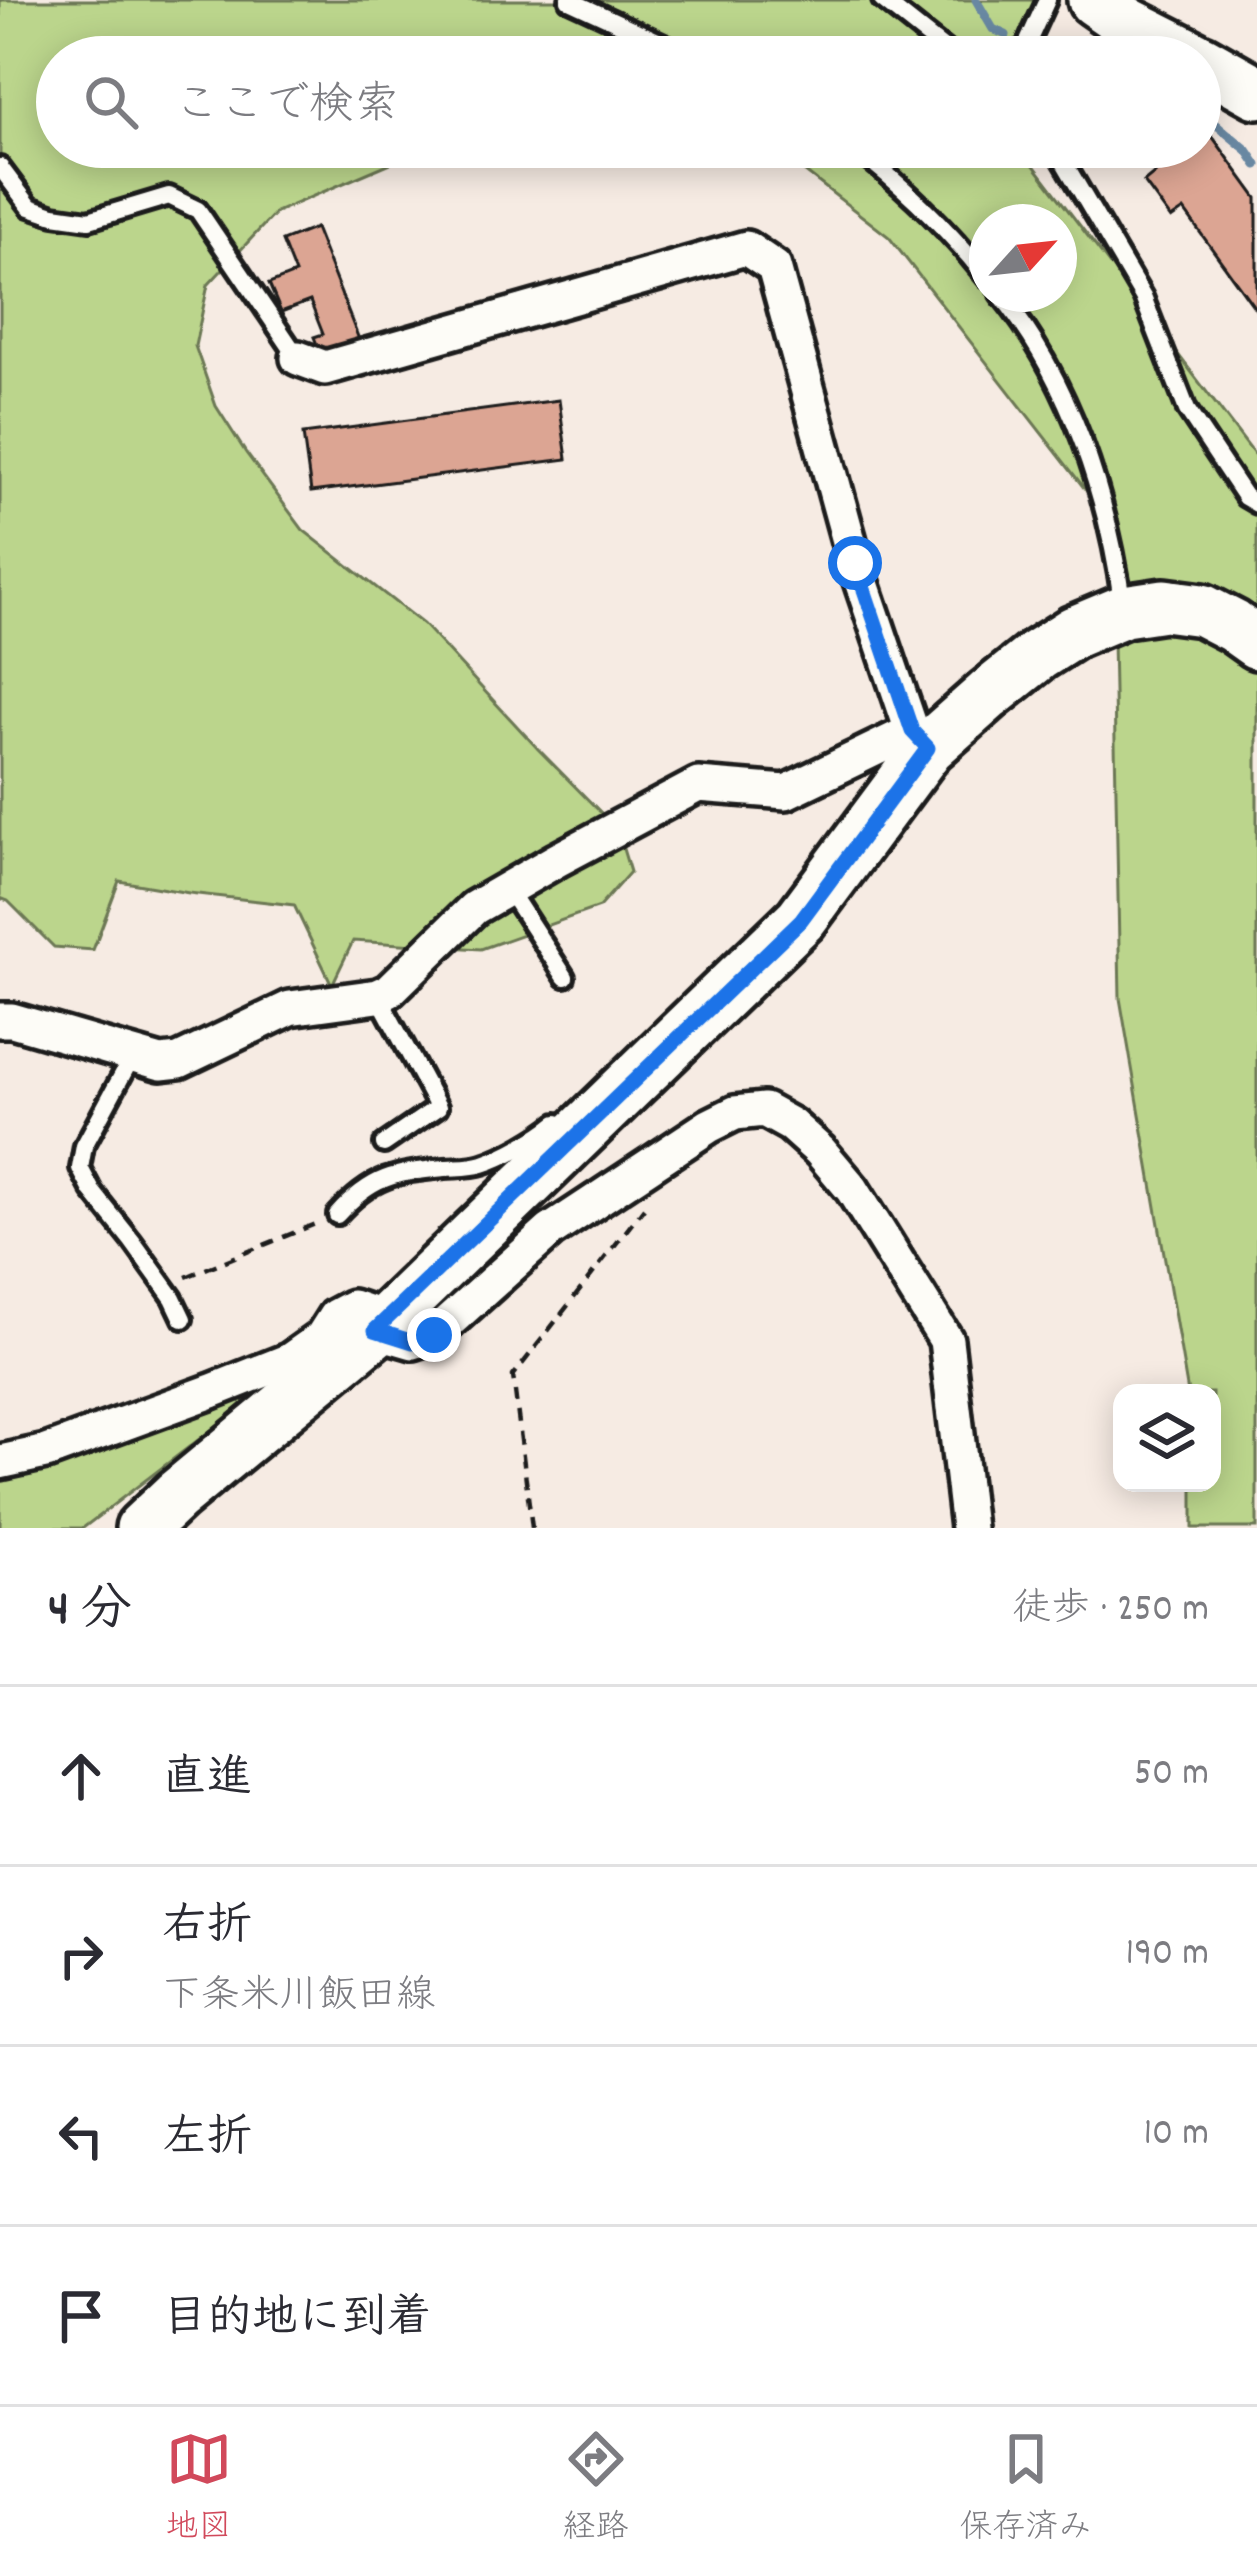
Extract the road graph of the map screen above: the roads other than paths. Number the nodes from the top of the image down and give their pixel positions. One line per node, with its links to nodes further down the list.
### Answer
1 (569, 0): 5 (lane)
2 (882, 0): 6 (lane)
3 (1047, 0): 7 (lane)
4 (1094, 0): 8 (main road)
5 (647, 36)
6 (927, 36)
7 (1031, 36)
8 (1153, 36)
9 (1221, 72): 10 (main road)
10 (1257, 92)
11 (0, 167): 16 (lane)
12 (881, 168): 14 (lane)
13 (1067, 168): 17 (lane)
14 (969, 256)
15 (1015, 312): 18 (lane)
16 (298, 358): 20 (street)
17 (1257, 504)
18 (1124, 611): 19 (main road); 20 (main road)
19 (1257, 643)
20 (920, 740): 21 (street); 26 (main road)
21 (508, 889): 22 (lane); 23 (street)
22 (565, 977)
23 (378, 996): 25 (street); 27 (lane)
24 (0, 1020): 25 (street)
25 (133, 1054): 29 (lane)
26 (602, 1112): 28 (lane); 30 (main road)
27 (384, 1144)
28 (337, 1216)
29 (183, 1319)
30 (375, 1330): 31 (street); 32 (main road); 33 (street)
31 (0, 1462)
32 (142, 1528)
33 (968, 1528)

